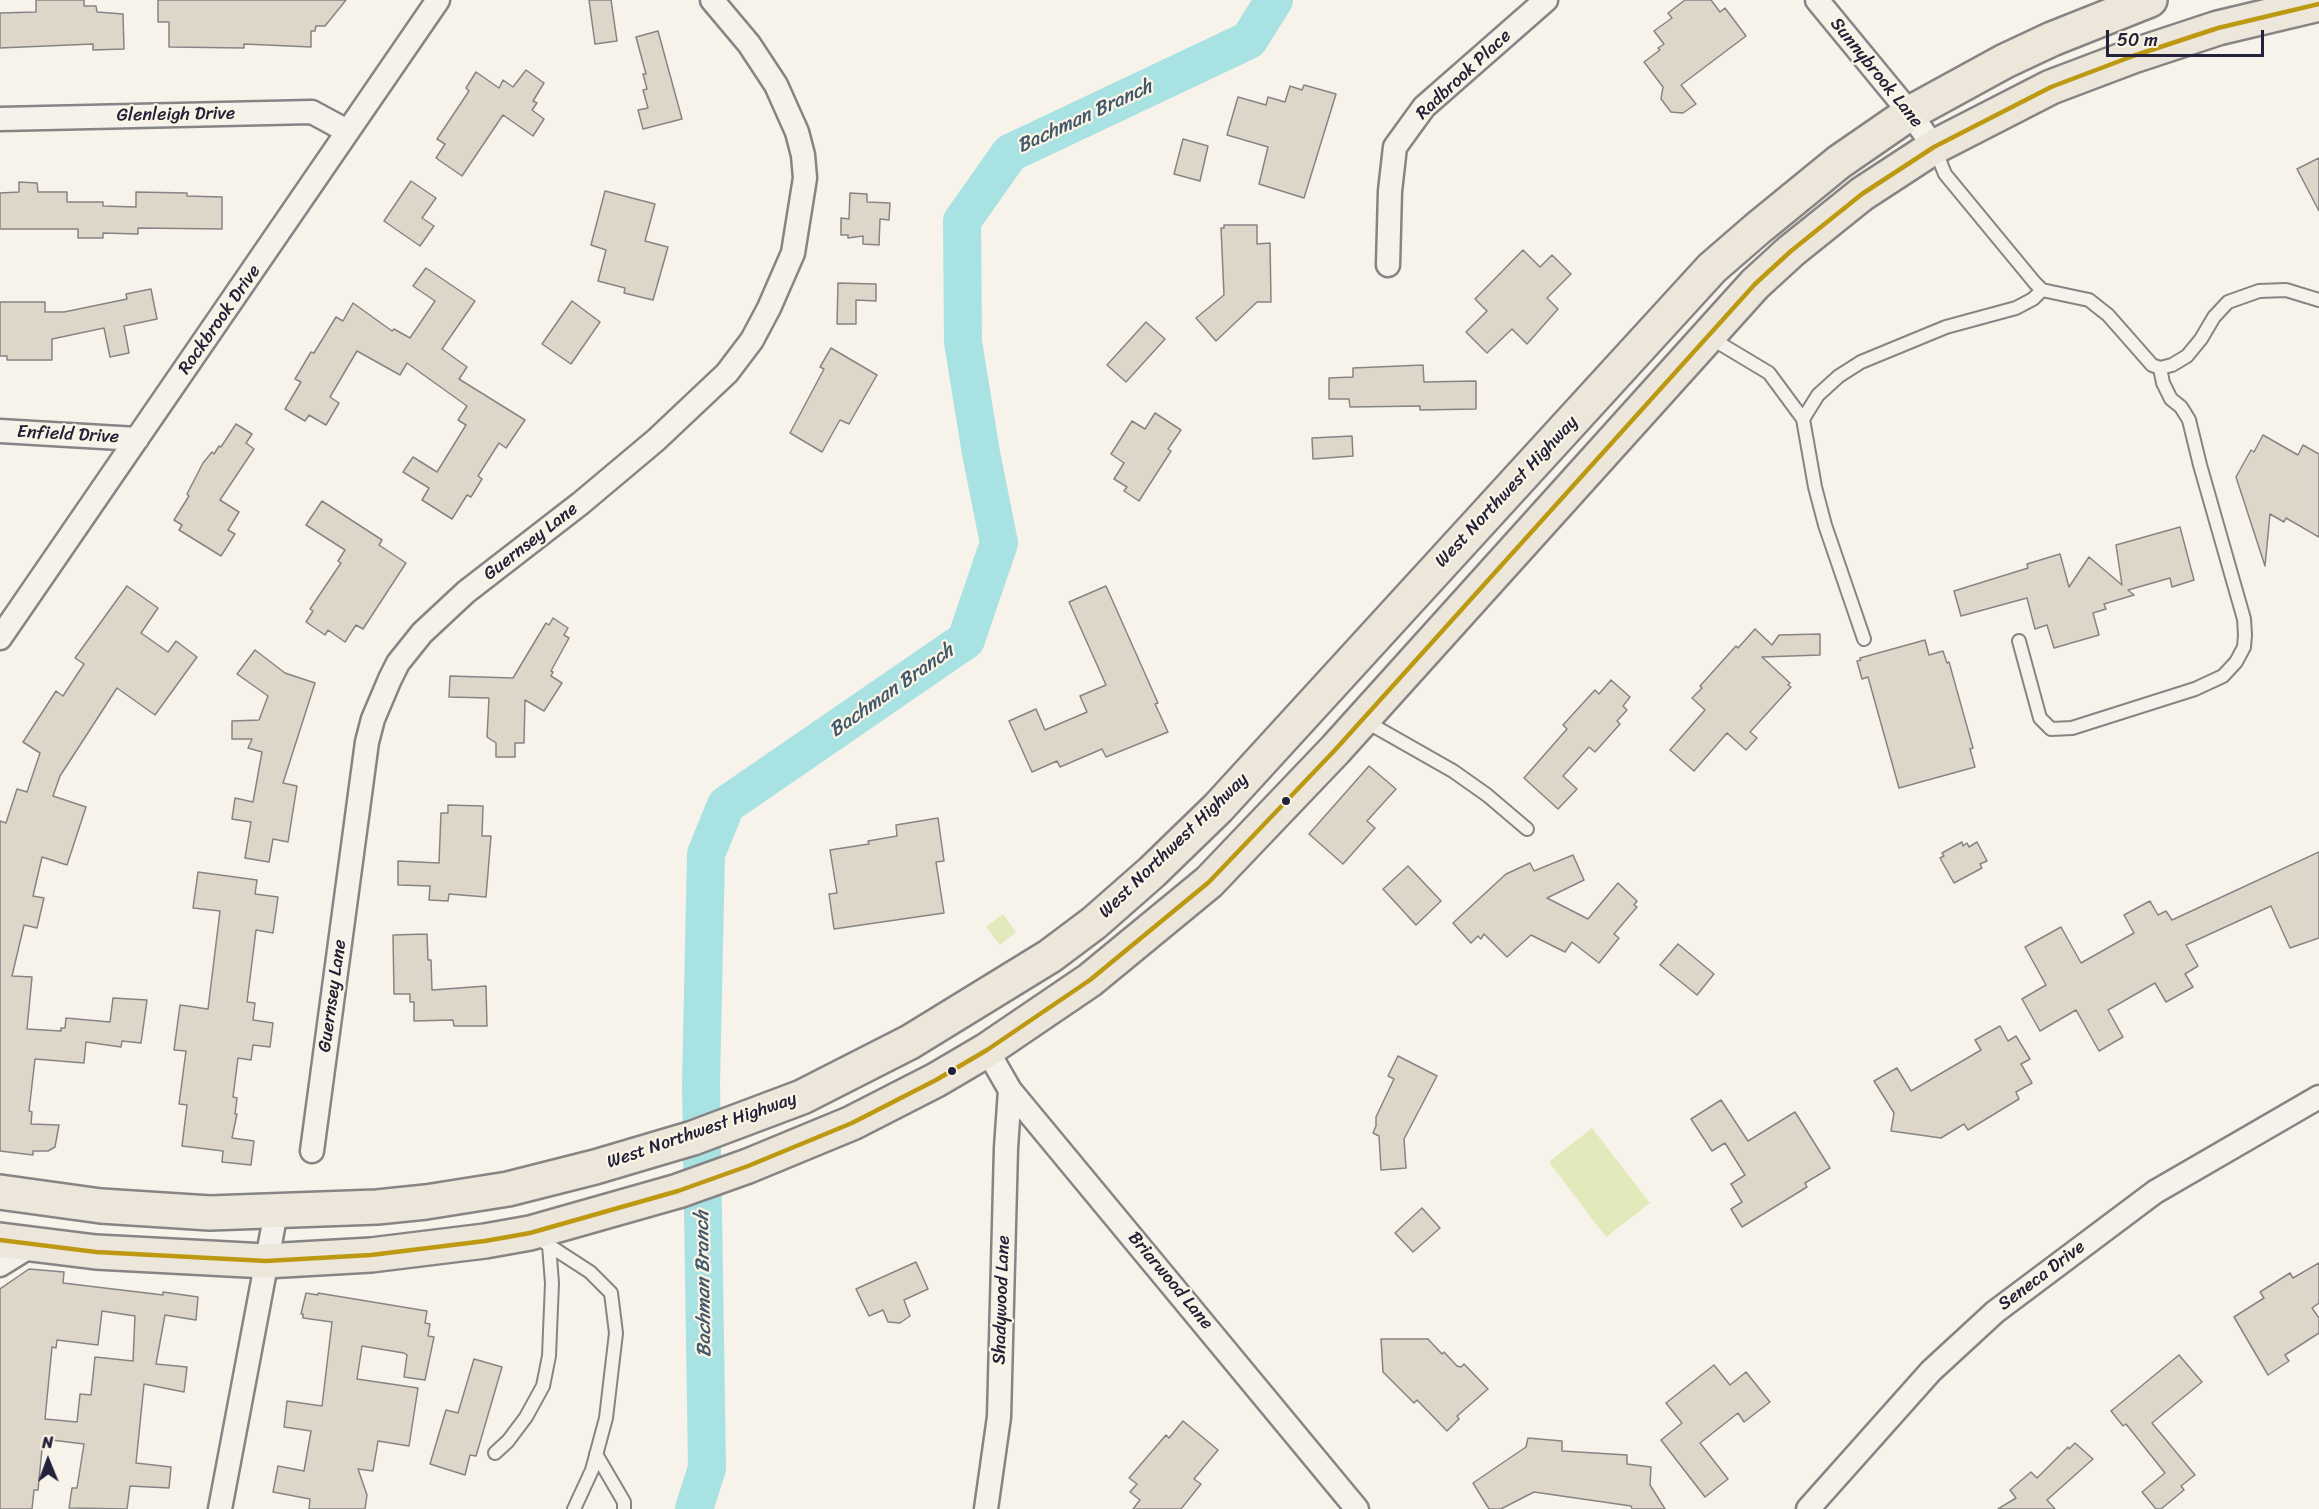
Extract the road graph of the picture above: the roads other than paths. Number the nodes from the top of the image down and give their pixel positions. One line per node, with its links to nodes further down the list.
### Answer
1 (438, 0): 9 (street, Rockbrook Drive)
2 (712, 0): 30 (street, Guernsey Lane)
3 (1546, 0): 11 (street, Radbrook Place)
4 (1817, 0): 7 (street, Sunnybrook Lane)
5 (2150, 0): 7 (main road, West Northwest Highway)
6 (2319, 4): 10 (main road)
7 (1910, 113): 10 (street, Sunnybrook Lane); 19 (main road, West Northwest Highway)
8 (0, 119): 9 (street, Glenleigh Drive)
9 (347, 131): 18 (street, Rockbrook Drive)
10 (1934, 147): 12 (lane); 14 (main road)
11 (1388, 265)
12 (2042, 290): 15 (lane); 16 (lane)
13 (2319, 300): 15 (lane)
14 (1708, 336): 16 (lane); 20 (main road)
15 (2160, 368): 23 (lane)
16 (1803, 419): 22 (lane)
17 (0, 431): 18 (street, Enfield Drive)
18 (137, 439): 21 (street, Rockbrook Drive)
19 (1416, 591): 20 (main road); 26 (main road, West Northwest Highway)
20 (1449, 622): 24 (main road)
21 (0, 639)
22 (1864, 639)
23 (2019, 641)
24 (1361, 719): 25 (lane); 27 (main road)
25 (1527, 829)
26 (964, 1010): 27 (main road); 32 (main road, West Northwest Highway)
27 (987, 1050): 28 (street, Briarwood Lane); 33 (main road)
28 (1010, 1090): 43 (street, Shadywood Lane); 44 (street, Briarwood Lane)
29 (2319, 1097): 45 (street, Seneca Drive)
30 (312, 1151)
31 (0, 1192): 32 (main road, West Northwest Highway)
32 (276, 1212): 36 (street)
33 (545, 1234): 36 (main road); 38 (lane); 39 (lane)
34 (0, 1240): 35 (main road)
35 (34, 1244): 36 (main road); 37 (street)
36 (266, 1261): 40 (street)
37 (0, 1265)
38 (495, 1453)
39 (596, 1454): 41 (lane); 42 (lane)
40 (220, 1509)
41 (574, 1509)
42 (624, 1509)
43 (986, 1509)
44 (1358, 1509)
45 (1808, 1509)

